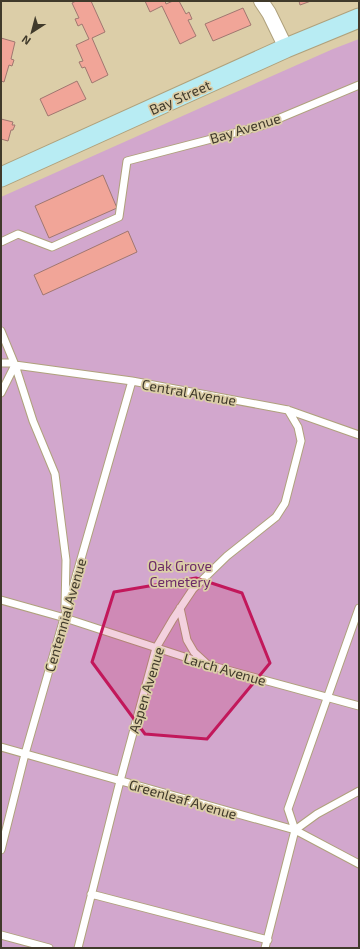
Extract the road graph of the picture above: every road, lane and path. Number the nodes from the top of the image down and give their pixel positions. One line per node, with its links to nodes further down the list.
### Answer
1 (261, 1): 3 (street)
2 (359, 18): 3 (main road, Bay Street)
3 (286, 48): 5 (main road, Bay Street)
4 (359, 85): 6 (lane, Bay Avenue)
5 (1, 177)
6 (1, 242)
7 (1, 330): 9 (lane)
8 (1, 363): 9 (lane, Central Avenue)
9 (15, 364): 10 (lane, Central Avenue); 11 (lane); 17 (lane)
10 (132, 381): 12 (lane, Central Avenue); 17 (lane, Centennial Avenue)
11 (1, 394)
12 (288, 410): 13 (lane, Central Avenue); 15 (lane, Aspen Avenue)
13 (359, 435)
14 (1, 600): 17 (lane, Larch Avenue)
15 (180, 608): 18 (lane, Aspen Avenue); 19 (lane)
16 (359, 608): 20 (lane)
17 (64, 618): 18 (lane, Larch Avenue); 23 (lane, Centennial Avenue)
18 (156, 648): 19 (lane, Larch Avenue); 24 (lane, Aspen Avenue)
19 (209, 665): 20 (lane, Larch Avenue)
20 (326, 698): 21 (lane, Larch Avenue); 26 (lane)
21 (359, 706)
22 (1, 747): 23 (lane, Greenleaf Avenue)
23 (25, 754): 24 (lane, Greenleaf Avenue); 27 (lane, Centennial Avenue)
24 (120, 781): 26 (lane, Greenleaf Avenue); 29 (lane, Aspen Avenue)
25 (359, 791): 26 (lane)
26 (295, 830): 28 (lane, Greenleaf Avenue); 31 (lane)
27 (1, 850)
28 (359, 864)
29 (91, 894): 31 (lane); 33 (lane, Aspen Avenue)
30 (1, 935): 32 (lane)
31 (268, 940): 34 (lane)
32 (49, 948)
33 (78, 948)
34 (265, 948)

